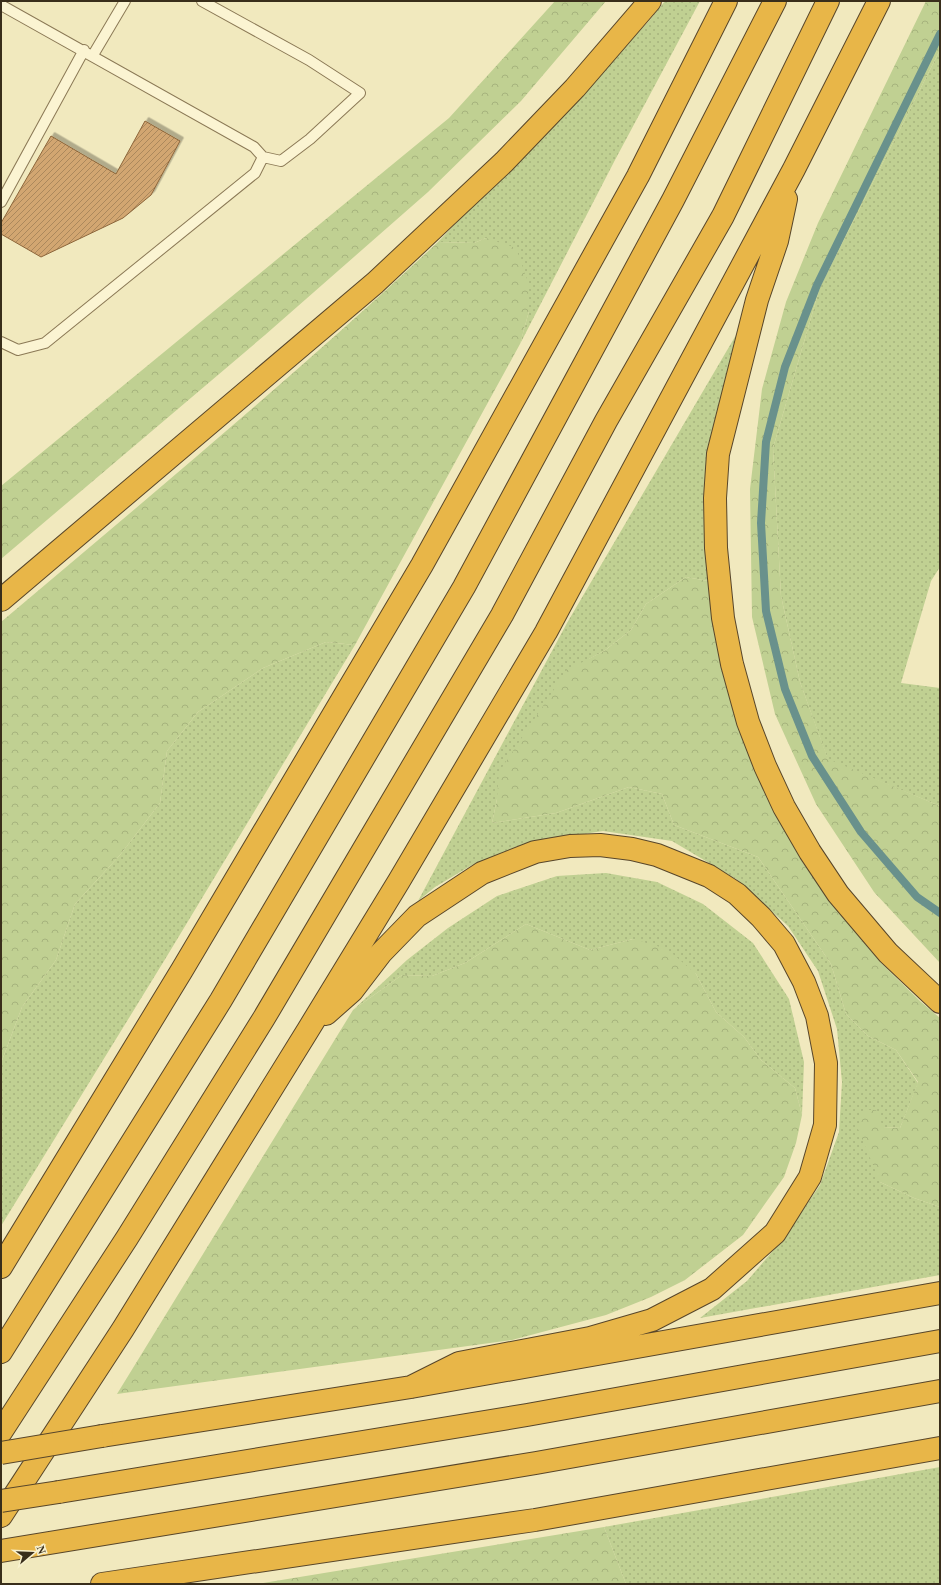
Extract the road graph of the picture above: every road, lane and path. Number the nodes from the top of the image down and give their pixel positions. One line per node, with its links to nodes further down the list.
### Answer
1 (125, 1): 9 (lane)
2 (202, 1): 10 (lane)
3 (650, 1): 14 (highway)
4 (726, 1): 17 (highway)
5 (775, 1): 20 (highway)
6 (828, 1): 23 (highway)
7 (879, 1): 11 (highway)
8 (1, 5): 9 (lane)
9 (89, 53): 10 (lane); 12 (lane)
10 (263, 157): 13 (lane)
11 (794, 169): 15 (highway); 16 (highway)
12 (1, 202)
13 (1, 342)
14 (1, 600)
15 (940, 1002)
16 (308, 1030): 21 (highway); 27 (highway)
17 (1, 1267)
18 (940, 1293): 21 (highway)
19 (940, 1341): 26 (highway, bridge)
20 (1, 1352)
21 (411, 1387): 25 (highway, bridge)
22 (940, 1391): 28 (highway)
23 (1, 1432)
24 (940, 1448): 29 (highway)
25 (1, 1453)
26 (1, 1501)
27 (1, 1516)
28 (1, 1551)
29 (102, 1584)

